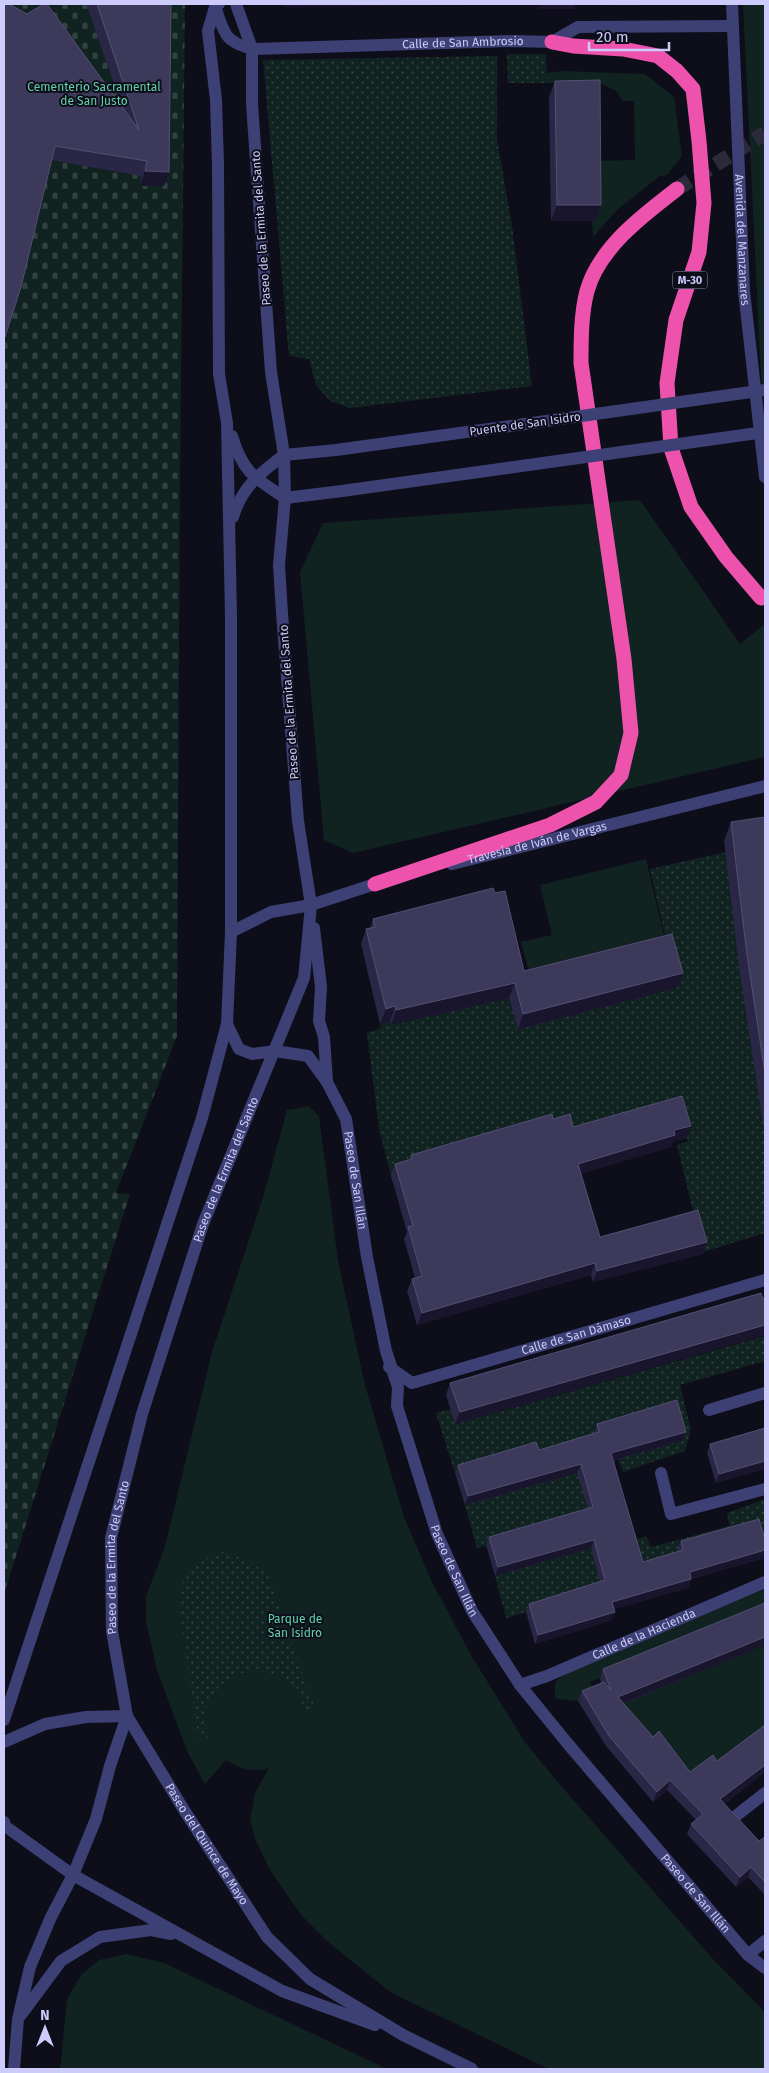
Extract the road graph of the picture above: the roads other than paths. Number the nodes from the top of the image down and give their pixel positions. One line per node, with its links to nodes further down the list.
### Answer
1 (236, 4): 6 (street, Paseo de la Ermita del Santo)
2 (732, 4): 4 (street, Avenida del Manzanares)
3 (217, 6): 6 (street, Calle de San Ambrosio); 9 (street)
4 (732, 26): 5 (street); 12 (street, Avenida del Manzanares)
5 (552, 42): 6 (street, Calle de San Ambrosio); 16 (highway, M-30)
6 (252, 49): 11 (street, Paseo de la Ermita del Santo)
7 (677, 188): 18 (highway)
8 (765, 390): 11 (street, Puente de San Isidro, bridge)
9 (227, 423): 13 (street); 15 (street)
10 (765, 432): 14 (street, bridge)
11 (284, 454): 13 (street); 14 (street, Paseo de la Ermita del Santo)
12 (765, 477)
13 (254, 478): 14 (street); 15 (street)
14 (286, 498): 19 (street, Paseo de la Ermita del Santo)
15 (229, 529): 20 (street)
16 (760, 598)
17 (765, 786): 18 (street, Travesía de Iván de Vargas)
18 (375, 884): 19 (street, Travesía de Iván de Vargas)
19 (311, 905): 20 (street); 22 (street, Paseo de la Ermita del Santo); 23 (street, Paseo de San Illán)
20 (231, 932): 21 (street)
21 (227, 1024): 22 (street); 35 (street)
22 (275, 1051): 23 (street, Paseo de San Illán); 34 (street, Paseo de la Ermita del Santo)
23 (328, 1082): 25 (street, Paseo de San Illán)
24 (765, 1280): 26 (street, Calle de San Dámaso)
25 (389, 1366): 26 (street); 28 (street, Paseo de San Illán)
26 (412, 1383): 28 (street)
27 (765, 1394): 29 (street)
28 (397, 1406): 33 (street, Paseo de San Illán)
29 (709, 1410)
30 (661, 1473): 31 (street)
31 (765, 1489)
32 (765, 1582): 33 (street, Calle de la Hacienda)
33 (520, 1685): 43 (street, Paseo de San Illán)
34 (126, 1716): 36 (street); 40 (street, Paseo de la Ermita del Santo); 46 (street, Paseo del Quince de Mayo)
35 (4, 1720)
36 (4, 1742)
37 (765, 1793): 38 (street)
38 (737, 1815)
39 (4, 1822): 40 (street, Paseo del Quince de Mayo)
40 (73, 1875): 41 (street, Paseo del Quince de Mayo); 45 (street, Paseo de la Ermita del Santo)
41 (182, 1935): 45 (street); 46 (street, Paseo del Quince de Mayo)
42 (765, 1942): 43 (street)
43 (748, 1955): 44 (street, Paseo de San Illán)
44 (765, 1968)
45 (18, 2019): 47 (street, Paseo de la Ermita del Santo)
46 (403, 2035): 48 (street, Paseo del Quince de Mayo)
47 (14, 2069)
48 (472, 2069)

